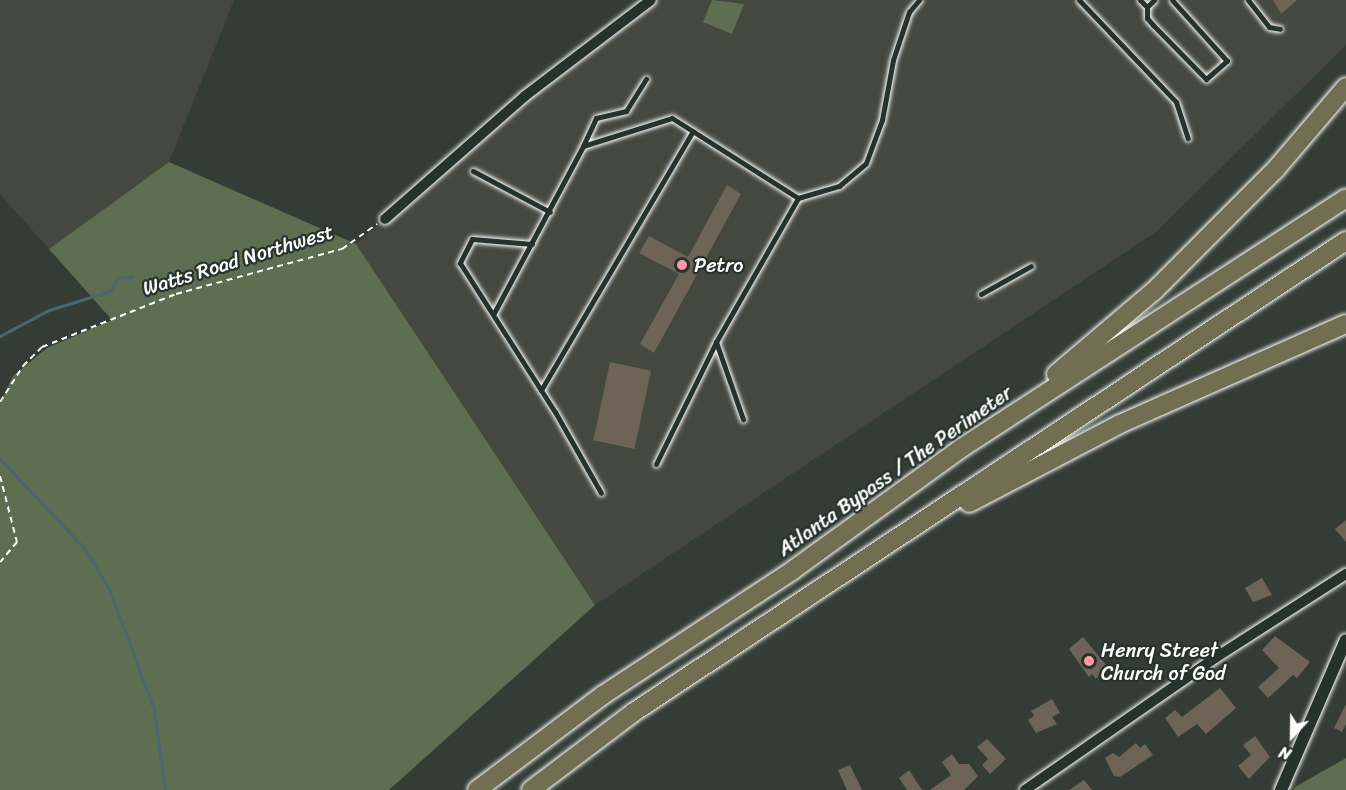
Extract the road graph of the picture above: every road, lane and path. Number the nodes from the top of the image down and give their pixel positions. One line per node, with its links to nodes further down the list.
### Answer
1 (651, 0): 19 (street)
2 (919, 0): 16 (lane)
3 (1079, 0): 13 (lane)
4 (1140, 0): 8 (lane)
5 (1154, 0): 8 (lane)
6 (1172, 0): 8 (lane)
7 (1248, 0): 9 (lane)
8 (1147, 7)
9 (1280, 29)
10 (646, 79): 14 (lane)
11 (1346, 87): 30 (highway)
12 (693, 131): 14 (lane); 16 (lane); 27 (lane)
13 (1188, 138)
14 (583, 146): 18 (lane)
15 (473, 171): 18 (lane)
16 (798, 198): 26 (lane)
17 (1346, 198): 30 (highway, Atlanta Bypass / The Perimeter)
18 (550, 212): 21 (lane)
19 (385, 219): 28 (path, Watts Road Northwest)
20 (1346, 241): 34 (highway)
21 (532, 244): 24 (lane); 24 (lane)
22 (1031, 266): 23 (lane)
23 (981, 294)
24 (494, 313): 27 (lane)
25 (1346, 324): 34 (highway)
26 (716, 342): 29 (lane); 31 (lane)
27 (541, 390): 33 (lane)
28 (0, 402)
29 (743, 419)
30 (960, 449): 38 (highway, Atlanta Bypass / The Perimeter)
31 (656, 464)
32 (0, 476): 35 (path)
33 (601, 494)
34 (885, 547): 39 (highway)
35 (0, 562)
36 (1346, 574): 40 (street)
37 (1346, 640): 41 (street)
38 (477, 790)
39 (531, 790)
40 (1025, 790)
41 (1281, 790)

